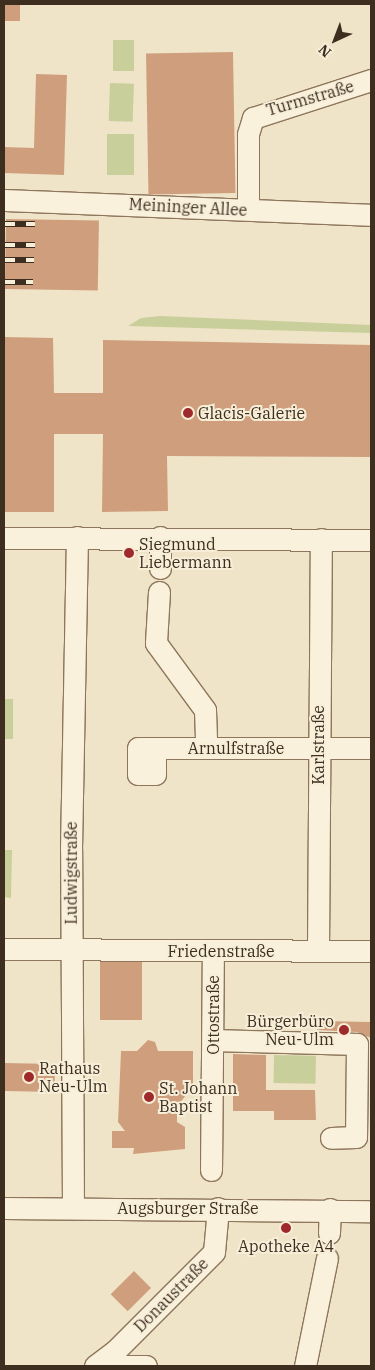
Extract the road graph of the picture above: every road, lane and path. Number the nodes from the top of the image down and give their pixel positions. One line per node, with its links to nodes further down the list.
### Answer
1 (371, 80): 3 (street, Turmstraße)
2 (4, 200): 3 (street, Meininger Allee)
3 (248, 209): 4 (street, Meininger Allee)
4 (371, 215)
5 (77, 537): 6 (street); 7 (street); 17 (street, Ludwigstraße)
6 (160, 537): 8 (street); 10 (street)
7 (4, 538)
8 (321, 539): 9 (street); 14 (street, Karlstraße)
9 (371, 540)
10 (160, 568)
11 (159, 592): 13 (street)
12 (155, 748): 13 (street, Arnulfstraße)
13 (206, 748): 14 (street, Arnulfstraße)
14 (318, 748): 15 (street, Arnulfstraße); 19 (street, Karlstraße)
15 (371, 748)
16 (4, 949): 17 (street, Friedenstraße)
17 (71, 950): 18 (street, Friedenstraße); 25 (street, Ludwigstraße)
18 (213, 951): 19 (street, Friedenstraße); 21 (street, Ottostraße)
19 (318, 951): 20 (street, Friedenstraße)
20 (371, 951)
21 (213, 1040): 22 (street); 23 (street, Ottostraße)
22 (331, 1138)
23 (212, 1170)
24 (4, 1208): 25 (street, Augsburger Straße)
25 (73, 1208): 26 (street, Augsburger Straße)
26 (218, 1208): 27 (street, Augsburger Straße); 31 (street, Donaustraße)
27 (330, 1209): 28 (street, Augsburger Straße); 29 (street)
28 (371, 1211)
29 (329, 1233)
30 (327, 1258): 33 (street)
31 (96, 1366): 32 (street)
32 (146, 1366)
33 (305, 1366)

